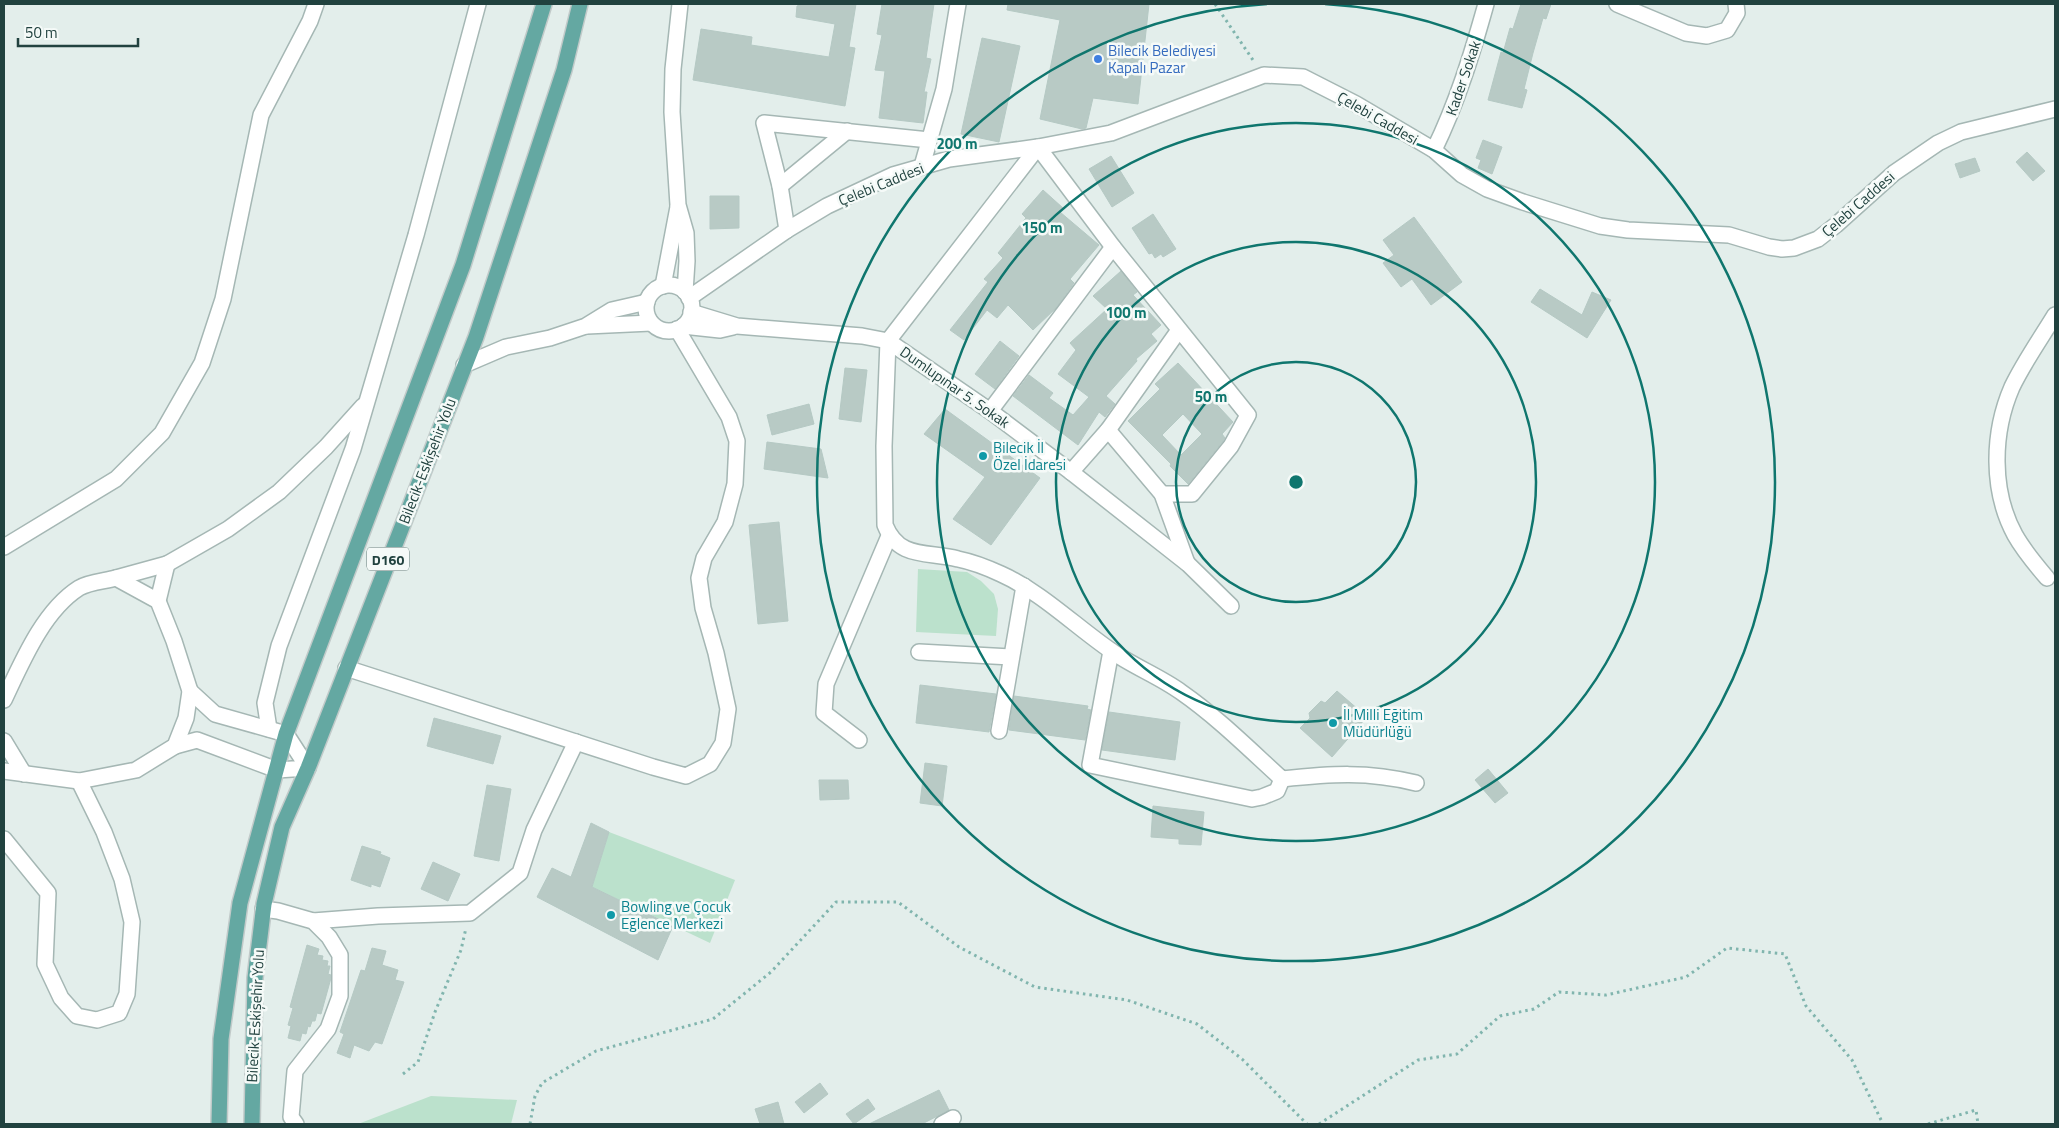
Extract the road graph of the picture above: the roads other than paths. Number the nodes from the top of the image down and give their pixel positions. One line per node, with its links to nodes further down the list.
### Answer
1 (316, 4): 37 (street)
2 (478, 4): 31 (street)
3 (544, 4): 53 (main road, Bilecik-Eskişehir Yolu / D160)
4 (580, 4): 30 (main road, Bilecik-Eskişehir Yolu / D160)
5 (680, 4): 17 (street)
6 (958, 4): 12 (street)
7 (1486, 4): 14 (street, Kader Sokak)
8 (1617, 4): 9 (street)
9 (1736, 4)
10 (2055, 109): 14 (street, Çelebi Caddesi)
11 (847, 131): 12 (street); 16 (street); 16 (street)
12 (929, 140): 15 (street)
13 (1038, 146): 14 (street, Çelebi Caddesi); 15 (street, Çelebi Caddesi); 19 (street); 29 (street)
14 (1434, 150)
15 (922, 166): 18 (street, Çelebi Caddesi)
16 (780, 186): 18 (street)
17 (678, 205): 20 (street); 21 (street)
18 (787, 230): 21 (street, Çelebi Caddesi)
19 (1113, 247): 28 (street); 32 (street)
20 (663, 286): 21 (street); 22 (street)
21 (688, 301): 26 (street, Dumlupınar 5. Sokak); 27 (street)
22 (647, 302): 24 (street); 25 (street)
23 (2055, 315): 41 (street)
24 (651, 322): 25 (street); 27 (street)
25 (586, 326): 30 (street)
26 (737, 326): 27 (street, Dumlupınar 5. Sokak); 29 (street, Dumlupınar 5. Sokak)
27 (680, 328): 56 (street)
28 (1179, 330): 33 (street); 35 (street)
29 (888, 341): 32 (street, Dumlupınar 5. Sokak); 36 (street)
30 (464, 365): 48 (main road, Bilecik-Eskişehir Yolu / D160)
31 (367, 403): 38 (street); 51 (street)
32 (990, 411): 34 (street, Dumlupınar 5. Sokak)
33 (1108, 430): 34 (street); 35 (street)
34 (1071, 472): 39 (street, Dumlupınar 5. Sokak)
35 (1162, 494): 39 (street)
36 (889, 536): 42 (street); 54 (street)
37 (4, 547)
38 (168, 564): 40 (street); 43 (street)
39 (1188, 564): 44 (street, Dumlupınar 5. Sokak)
40 (116, 578): 43 (street); 50 (street)
41 (2047, 578)
42 (1024, 586): 45 (street); 47 (street)
43 (158, 601): 49 (street)
44 (1231, 606)
45 (1111, 651): 62 (street); 62 (street)
46 (919, 652): 47 (street)
47 (1012, 657): 52 (street)
48 (346, 668): 56 (street); 58 (main road, Bilecik-Eskişehir Yolu / D160)
49 (190, 691): 51 (street); 57 (street)
50 (4, 700)
51 (269, 729): 53 (street)
52 (999, 731)
53 (286, 734): 58 (street); 59 (main road, Bilecik-Eskişehir Yolu / D160)
54 (859, 740)
55 (4, 741): 61 (street)
56 (576, 742): 67 (street)
57 (175, 746): 59 (street); 63 (street)
58 (308, 768): 59 (street); 66 (main road, Bilecik-Eskişehir Yolu / D160)
59 (277, 770): 69 (main road, Bilecik-Eskişehir Yolu / D160)
60 (4, 771): 61 (street)
61 (24, 774): 63 (street)
62 (1282, 779): 64 (street)
63 (79, 781): 65 (street)
64 (1416, 783)
65 (4, 839)
66 (263, 909): 67 (street); 70 (main road, Bilecik-Eskişehir Yolu / D160)
67 (313, 921): 68 (street)
68 (294, 1120)
69 (218, 1124)
70 (252, 1124)

